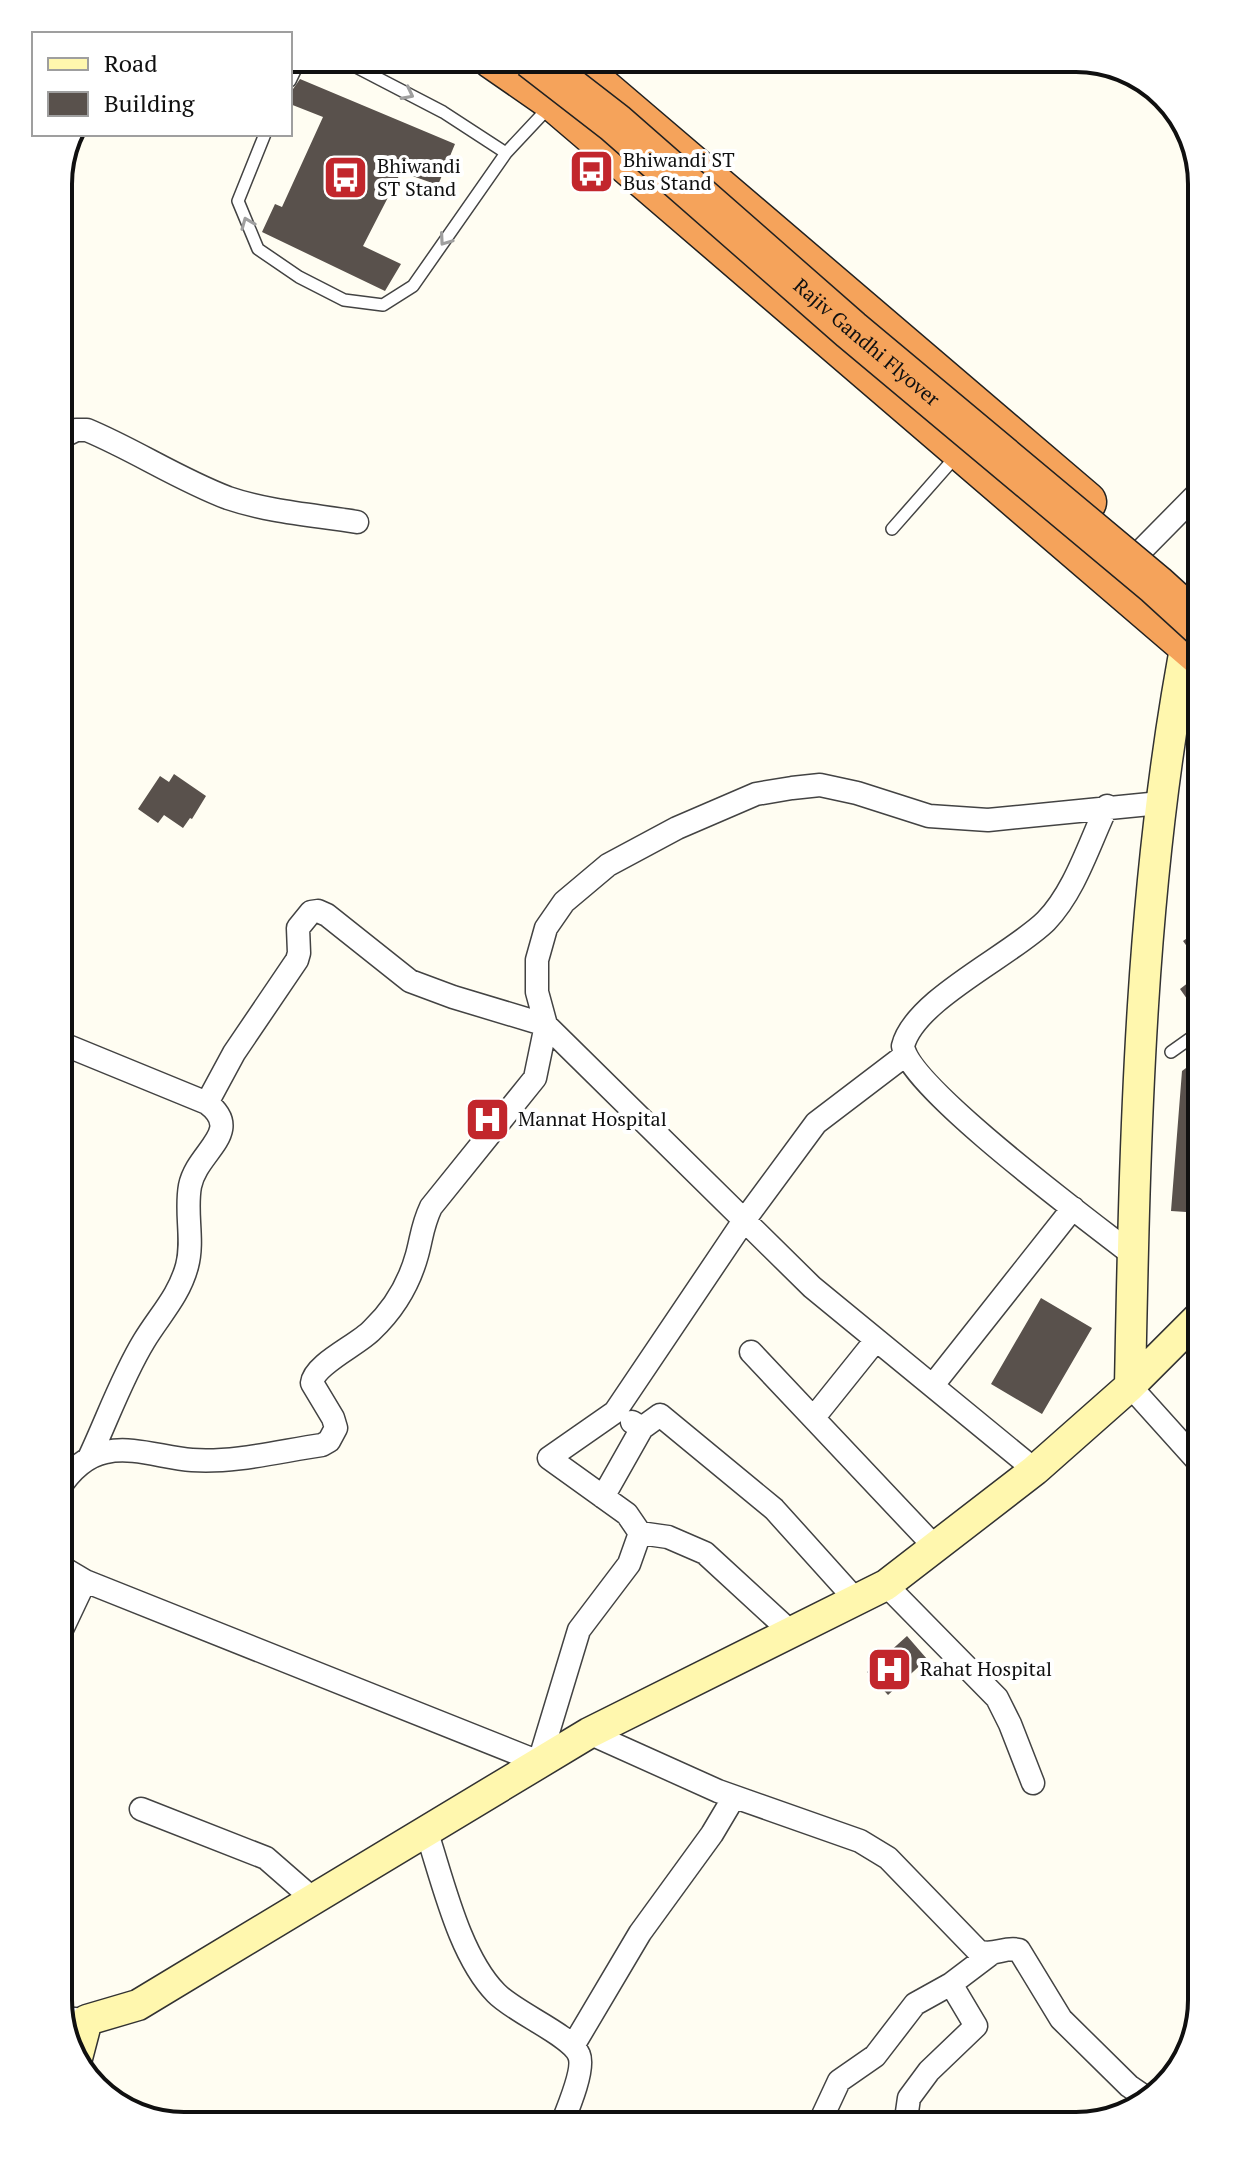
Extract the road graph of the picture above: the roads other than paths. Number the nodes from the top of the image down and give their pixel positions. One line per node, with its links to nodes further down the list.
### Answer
1 (366, 72): 7 (lane, one-way to 7)
2 (516, 72): 5 (highway)
3 (569, 72): 5 (street)
4 (589, 72): 13 (highway)
5 (548, 91): 7 (lane); 9 (highway); 16 (highway, Rajiv Gandhi Flyover, bridge)
6 (264, 136): 7 (lane, one-way to 6)
7 (506, 153)
8 (72, 432): 11 (street)
9 (961, 451): 12 (lane); 14 (highway)
10 (1188, 503): 13 (street)
11 (357, 522)
12 (892, 529)
13 (1142, 550): 14 (street); 15 (highway)
14 (1112, 581): 17 (highway)
15 (1188, 611)
16 (1188, 615)
17 (1188, 619)
18 (1188, 671): 19 (street)
19 (1160, 803): 20 (street); 29 (street)
20 (1107, 806): 21 (street); 25 (street)
21 (546, 1025): 26 (street); 28 (street); 39 (street)
22 (1188, 1040): 24 (lane)
23 (72, 1048): 26 (street)
24 (1171, 1052)
25 (904, 1056): 27 (street); 28 (street)
26 (207, 1103): 39 (street)
27 (1073, 1208): 29 (street); 33 (street)
28 (743, 1222): 31 (street); 35 (street)
29 (1133, 1255): 34 (street)
30 (1188, 1328): 34 (street)
31 (876, 1340): 33 (street); 36 (street)
32 (751, 1352): 36 (street)
33 (933, 1385): 40 (street)
34 (1130, 1386): 38 (street); 40 (street)
35 (615, 1412): 37 (street); 42 (street)
36 (817, 1422): 44 (street)
37 (642, 1428): 42 (street); 48 (street)
38 (1188, 1450)
39 (89, 1458): 41 (street)
40 (1035, 1470): 44 (street)
41 (72, 1473)
42 (603, 1497): 43 (street)
43 (640, 1533): 50 (street); 52 (street)
44 (935, 1547): 47 (street)
45 (72, 1573): 46 (street)
46 (85, 1581): 49 (street); 52 (street)
47 (886, 1585): 48 (street); 53 (street)
48 (856, 1600): 50 (street)
49 (72, 1608)
50 (792, 1633): 51 (street)
51 (589, 1733): 52 (street); 54 (street)
52 (539, 1762): 56 (street)
53 (1033, 1783)
54 (734, 1797): 58 (street); 61 (street)
55 (141, 1809): 57 (street)
56 (426, 1830): 57 (street); 61 (street)
57 (313, 1899): 60 (street)
58 (992, 1953): 59 (street); 62 (street)
59 (951, 1984): 64 (street); 65 (street)
60 (75, 2019)
61 (573, 2046): 63 (street)
62 (1139, 2093)
63 (566, 2112)
64 (825, 2112)
65 (907, 2112)

